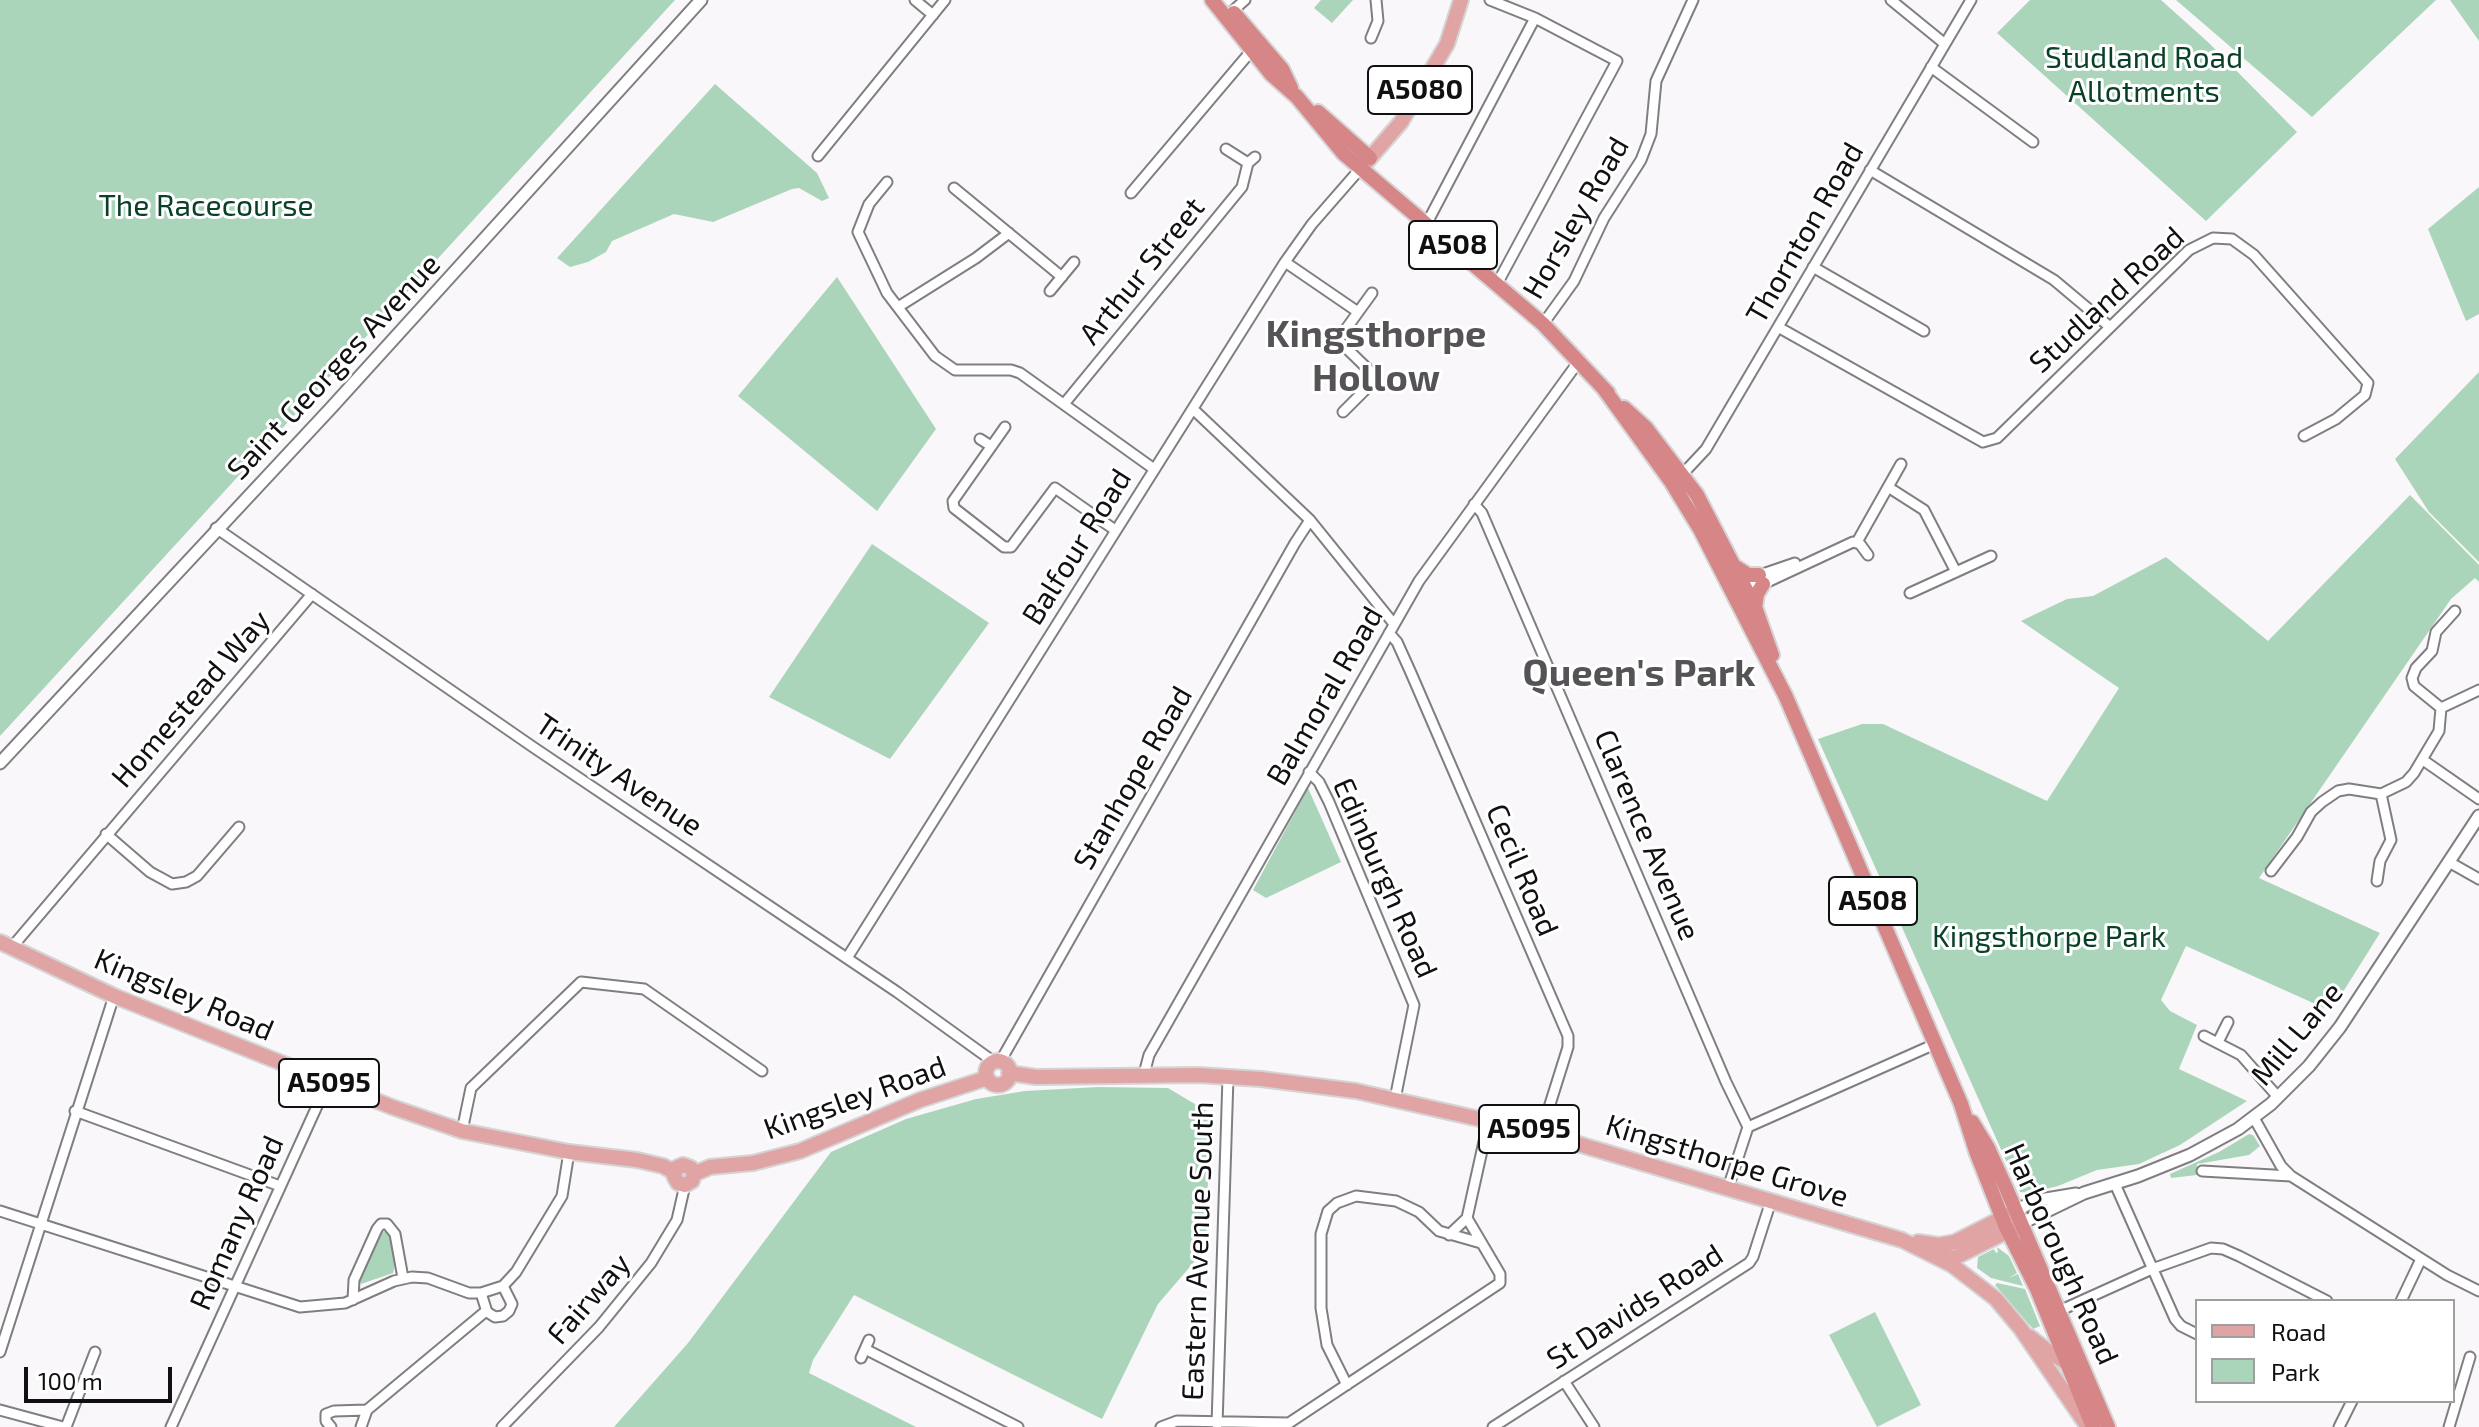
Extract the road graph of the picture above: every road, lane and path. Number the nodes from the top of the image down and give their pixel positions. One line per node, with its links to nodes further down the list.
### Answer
1 (701, 0): 57 (street, Saint Georges Avenue)
2 (915, 0): 13 (street)
3 (945, 0): 13 (street)
4 (1212, 0): 12 (highway, A508)
5 (1245, 0): 12 (street)
6 (1376, 0): 15 (street)
7 (1461, 0): 23 (main road, A5080)
8 (1490, 0): 14 (street)
9 (1693, 0): 39 (street, Horsley Road)
10 (1891, 0): 16 (street)
11 (1971, 0): 16 (street, Thornton Road)
12 (1227, 9): 17 (highway, A508); 19 (highway, A508)
13 (933, 15): 22 (street)
14 (1535, 18): 28 (street); 34 (street)
15 (1371, 38)
16 (1945, 44): 18 (street, Thornton Road)
17 (1252, 50): 19 (highway, A508); 27 (street)
18 (1931, 67): 20 (street); 24 (street, Thornton Road)
19 (1297, 97): 23 (highway, A508)
20 (2033, 142)
21 (1226, 149): 44 (street, Arthur Street)
22 (818, 156)
23 (1365, 164): 28 (highway, A508); 31 (street, Balfour Road)
24 (1870, 170): 32 (street, Thornton Road); 41 (street)
25 (887, 182): 37 (street)
26 (954, 188): 29 (street)
27 (1131, 193)
28 (1427, 223): 34 (highway, A508)
29 (1009, 233): 33 (street); 37 (street)
30 (1074, 262): 33 (street)
31 (1285, 262): 38 (street); 45 (street, Balfour Road)
32 (1813, 267): 40 (street, Thornton Road); 42 (street)
33 (1062, 277): 35 (street)
34 (1497, 284): 39 (highway, A508)
35 (1050, 291)
36 (1372, 293): 38 (street)
37 (898, 307): 44 (street)
38 (1358, 312): 46 (street)
39 (1543, 324): 43 (highway, A508)
40 (1778, 327): 41 (street, Studland Road); 53 (street, Thornton Road)
41 (2110, 327): 48 (street, Studland Road)
42 (1924, 331)
43 (1579, 361): 53 (highway, A508); 55 (street, Balmoral Road)
44 (1064, 404): 52 (street)
45 (1193, 409): 52 (street, Balfour Road); 56 (street, Cecil Road)
46 (1343, 412)
47 (1005, 427): 50 (street)
48 (2304, 436)
49 (980, 439): 50 (street)
50 (991, 446): 58 (street)
51 (1901, 464): 54 (street)
52 (1154, 469): 58 (street, Balfour Road)
53 (1678, 479): 62 (highway, A508); 62 (highway, A508)
54 (1888, 487): 59 (street); 63 (street)
55 (1474, 504): 70 (street, Balmoral Road); 103 (street, Clarence Avenue)
56 (1310, 520): 70 (street, Cecil Road); 92 (street, Stanhope Road)
57 (216, 528): 67 (street, Trinity Avenue); 74 (street, Saint Georges Avenue)
58 (1115, 530): 86 (street, Balfour Road)
59 (1857, 542): 60 (street); 64 (street)
60 (1868, 555)
61 (1991, 556): 63 (street)
62 (1729, 571): 64 (highway); 65 (highway, A508); 69 (highway, A508)
63 (1956, 572): 66 (street)
64 (1761, 580): 65 (street); 69 (highway)
65 (1744, 584): 69 (highway)
66 (1910, 593)
67 (312, 594): 80 (street, Homestead Way); 86 (street, Trinity Avenue)
68 (2455, 611): 72 (street)
69 (1750, 612): 91 (highway, Harborough Road / A508)
70 (1391, 628): 75 (street, Balmoral Road); 105 (street, Cecil Road)
71 (2479, 690): 72 (street)
72 (2441, 708): 73 (street)
73 (2423, 760): 76 (street); 77 (street)
74 (0, 763)
75 (1309, 772): 94 (street, Balmoral Road); 99 (street, Edinburgh Road)
76 (2381, 794): 82 (street); 84 (street)
77 (2479, 799)
78 (2479, 816): 81 (street, Mill Lane)
79 (234, 829): 80 (street)
80 (106, 834): 85 (street, Homestead Way)
81 (2449, 862): 83 (street); 98 (street, Mill Lane)
82 (2271, 871)
83 (2479, 879)
84 (2377, 881)
85 (6, 945): 87 (main road, Kingsley Road / A5095)
86 (847, 958): 92 (street, Trinity Avenue)
87 (114, 996): 97 (main road, Kingsley Road / A5095); 100 (street)
88 (2228, 1022): 90 (street)
89 (2204, 1036): 90 (street)
90 (2218, 1042): 98 (street)
91 (1935, 1044): 103 (street); 118 (highway, Harborough Road / A508)
92 (1001, 1065): 94 (main road, Kingsthorpe Grove / A5095); 96 (main road); 96 (main road)
93 (762, 1071): 104 (street)
94 (1144, 1074): 95 (main road, Kingsthorpe Grove / A5095)
95 (1228, 1077): 99 (main road, Kingsthorpe Grove / A5095); 148 (street, Eastern Avenue South)
96 (987, 1078): 109 (main road, Kingsley Road / A5095)
97 (328, 1082): 104 (main road, Kingsley Road / A5095); 110 (street, Romany Road)
98 (2278, 1097): 101 (street, Mill Lane)
99 (1395, 1099): 102 (main road, Kingsthorpe Grove / A5095)
100 (75, 1111): 110 (street); 117 (street)
101 (2254, 1118): 108 (street); 111 (street, Mill Lane)
102 (1489, 1119): 105 (main road, Kingsthorpe Grove / A5095); 116 (street)
103 (1748, 1127): 112 (street)
104 (462, 1131): 106 (main road, Kingsley Road / A5095)
105 (1541, 1133): 112 (main road, Kingsthorpe Grove / A5095)
106 (569, 1152): 109 (main road, Kingsley Road / A5095); 127 (street)
107 (2202, 1171): 108 (street)
108 (2291, 1176): 123 (street)
109 (690, 1179): 153 (street, Fairway)
110 (280, 1186): 126 (street, Romany Road)
111 (2116, 1187): 113 (street, Mill Lane); 118 (street); 124 (street)
112 (1728, 1188): 114 (main road, Kingsthorpe Grove / A5095)
113 (2084, 1193): 118 (street, Mill Lane); 118 (street, Mill Lane)
114 (1771, 1201): 120 (main road, Kingsthorpe Grove / A5095); 143 (street, St Davids Road)
115 (0, 1211): 117 (street)
116 (1467, 1218): 119 (street); 121 (street)
117 (41, 1223): 126 (street); 138 (street)
118 (2018, 1223): 120 (main road, A5095); 122 (main road); 134 (highway, Harborough Road / A508); 141 (highway, Harborough Road / A508)
119 (1449, 1235): 121 (street); 144 (street)
120 (1902, 1240): 122 (main road, Kingsthorpe Grove / A5095)
121 (1481, 1243): 144 (street)
122 (1939, 1258): 135 (main road, Kingsthorpe Grove / A5095)
123 (2421, 1259): 128 (street); 131 (street)
124 (2152, 1269): 130 (street); 134 (street); 136 (street)
125 (403, 1278): 129 (street); 132 (street); 132 (street)
126 (235, 1286): 132 (street); 150 (street, Romany Road)
127 (503, 1286): 129 (street); 133 (street)
128 (2479, 1291)
129 (481, 1293): 133 (street)
130 (2323, 1299)
131 (2402, 1299)
132 (353, 1300)
133 (486, 1311): 147 (street)
134 (2059, 1311): 142 (highway, Harborough Road / A508)
135 (2021, 1329): 141 (main road, Kingsthorpe Grove / A5095); 158 (main road, Kingsthorpe Grove / A5095)
136 (2195, 1333)
137 (865, 1349): 154 (street)
138 (0, 1352)
139 (95, 1352): 149 (street)
140 (2470, 1357): 161 (street)
141 (2068, 1363): 142 (main road, Kingsthorpe Grove / A5095); 158 (highway, Harborough Road / A508)
142 (2089, 1380): 159 (highway, Harborough Road / A508)
143 (1564, 1381): 156 (street, St Davids Road); 157 (street)
144 (1347, 1385): 148 (street)
145 (2350, 1404): 160 (street)
146 (0, 1410): 149 (street)
147 (367, 1410): 151 (street); 152 (street)
148 (1216, 1425): 155 (street)
149 (64, 1427)
150 (171, 1427)
151 (331, 1427)
152 (361, 1427)
153 (502, 1427)
154 (1018, 1427)
155 (1161, 1427)
156 (1493, 1427)
157 (1594, 1427)
158 (2090, 1427)
159 (2108, 1427)
160 (2339, 1427)
161 (2449, 1427)

